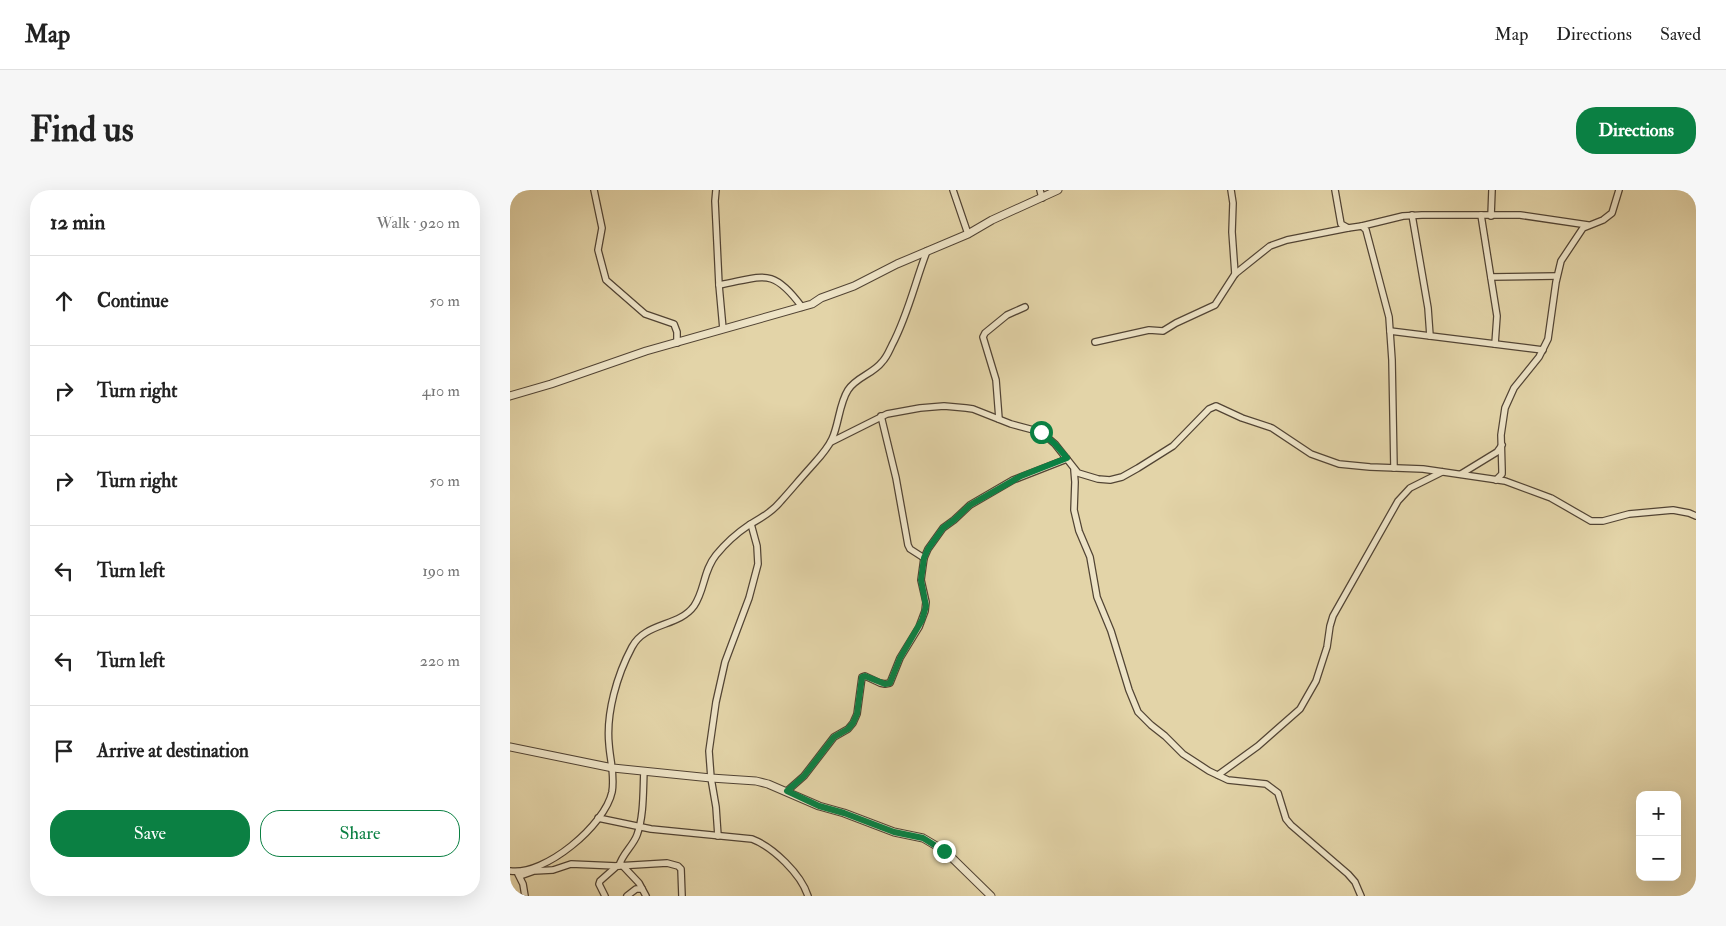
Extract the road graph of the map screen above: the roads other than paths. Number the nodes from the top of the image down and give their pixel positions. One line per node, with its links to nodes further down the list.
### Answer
1 (594, 190): 31 (street)
2 (716, 190): 24 (street)
3 (953, 190): 19 (street)
4 (1040, 190): 10 (street)
5 (1058, 190): 10 (street)
6 (1231, 190): 21 (street)
7 (1335, 190): 18 (street)
8 (1492, 190): 11 (street)
9 (1619, 190): 16 (street)
10 (1042, 198): 19 (street)
11 (1492, 203): 14 (street); 15 (street)
12 (1412, 215): 13 (street); 17 (street); 29 (street)
13 (1481, 215): 14 (street); 23 (street)
14 (1491, 216): 15 (street)
15 (1501, 216): 16 (street)
16 (1588, 225): 22 (street)
17 (1362, 226): 18 (street); 28 (street)
18 (1348, 228): 21 (street)
19 (968, 234): 20 (street)
20 (927, 251): 25 (street); 37 (street)
21 (1235, 274): 30 (street)
22 (1557, 276): 23 (street); 33 (street)
23 (1492, 277): 32 (street)
24 (719, 286): 25 (street); 27 (street)
25 (802, 307): 27 (street)
26 (1025, 307): 36 (street)
27 (723, 329): 31 (street)
28 (1390, 332): 29 (street); 40 (street)
29 (1430, 336): 32 (street)
30 (1094, 342)
31 (677, 343): 34 (street)
32 (1495, 344): 33 (street)
33 (1543, 350): 38 (street)
34 (510, 396)
35 (881, 416): 36 (street); 37 (street); 51 (street)
36 (999, 419): 39 (street)
37 (831, 442): 50 (street)
38 (1502, 445): 43 (street); 45 (street)
39 (1067, 458): 41 (street); 51 (street)
40 (1394, 468): 42 (street); 44 (street)
41 (1074, 470): 44 (street); 48 (street)
42 (1442, 472): 45 (street); 55 (street)
43 (1502, 474): 46 (street); 47 (street)
44 (1084, 475): 48 (street)
45 (1460, 475): 46 (street)
46 (1496, 480): 47 (street)
47 (1505, 481): 49 (street)
48 (1075, 482): 55 (street)
49 (1696, 516)
50 (751, 524): 53 (street); 56 (street)
51 (924, 558): 57 (street)
52 (510, 748): 53 (street)
53 (613, 768): 54 (street); 58 (street)
54 (644, 771): 56 (street); 59 (street)
55 (1218, 775): 71 (street)
56 (711, 778): 57 (street); 60 (street)
57 (787, 791): 70 (street)
58 (598, 818): 59 (street); 62 (street)
59 (640, 827): 60 (street); 61 (street)
60 (718, 836): 69 (street)
61 (619, 866): 62 (street); 63 (street); 65 (street); 68 (street)
62 (515, 873): 64 (street)
63 (642, 889): 66 (street); 67 (street)
64 (526, 896)
65 (605, 896)
66 (627, 896)
67 (646, 896)
68 (682, 896)
69 (808, 896)
70 (991, 896)
71 (1361, 896)

